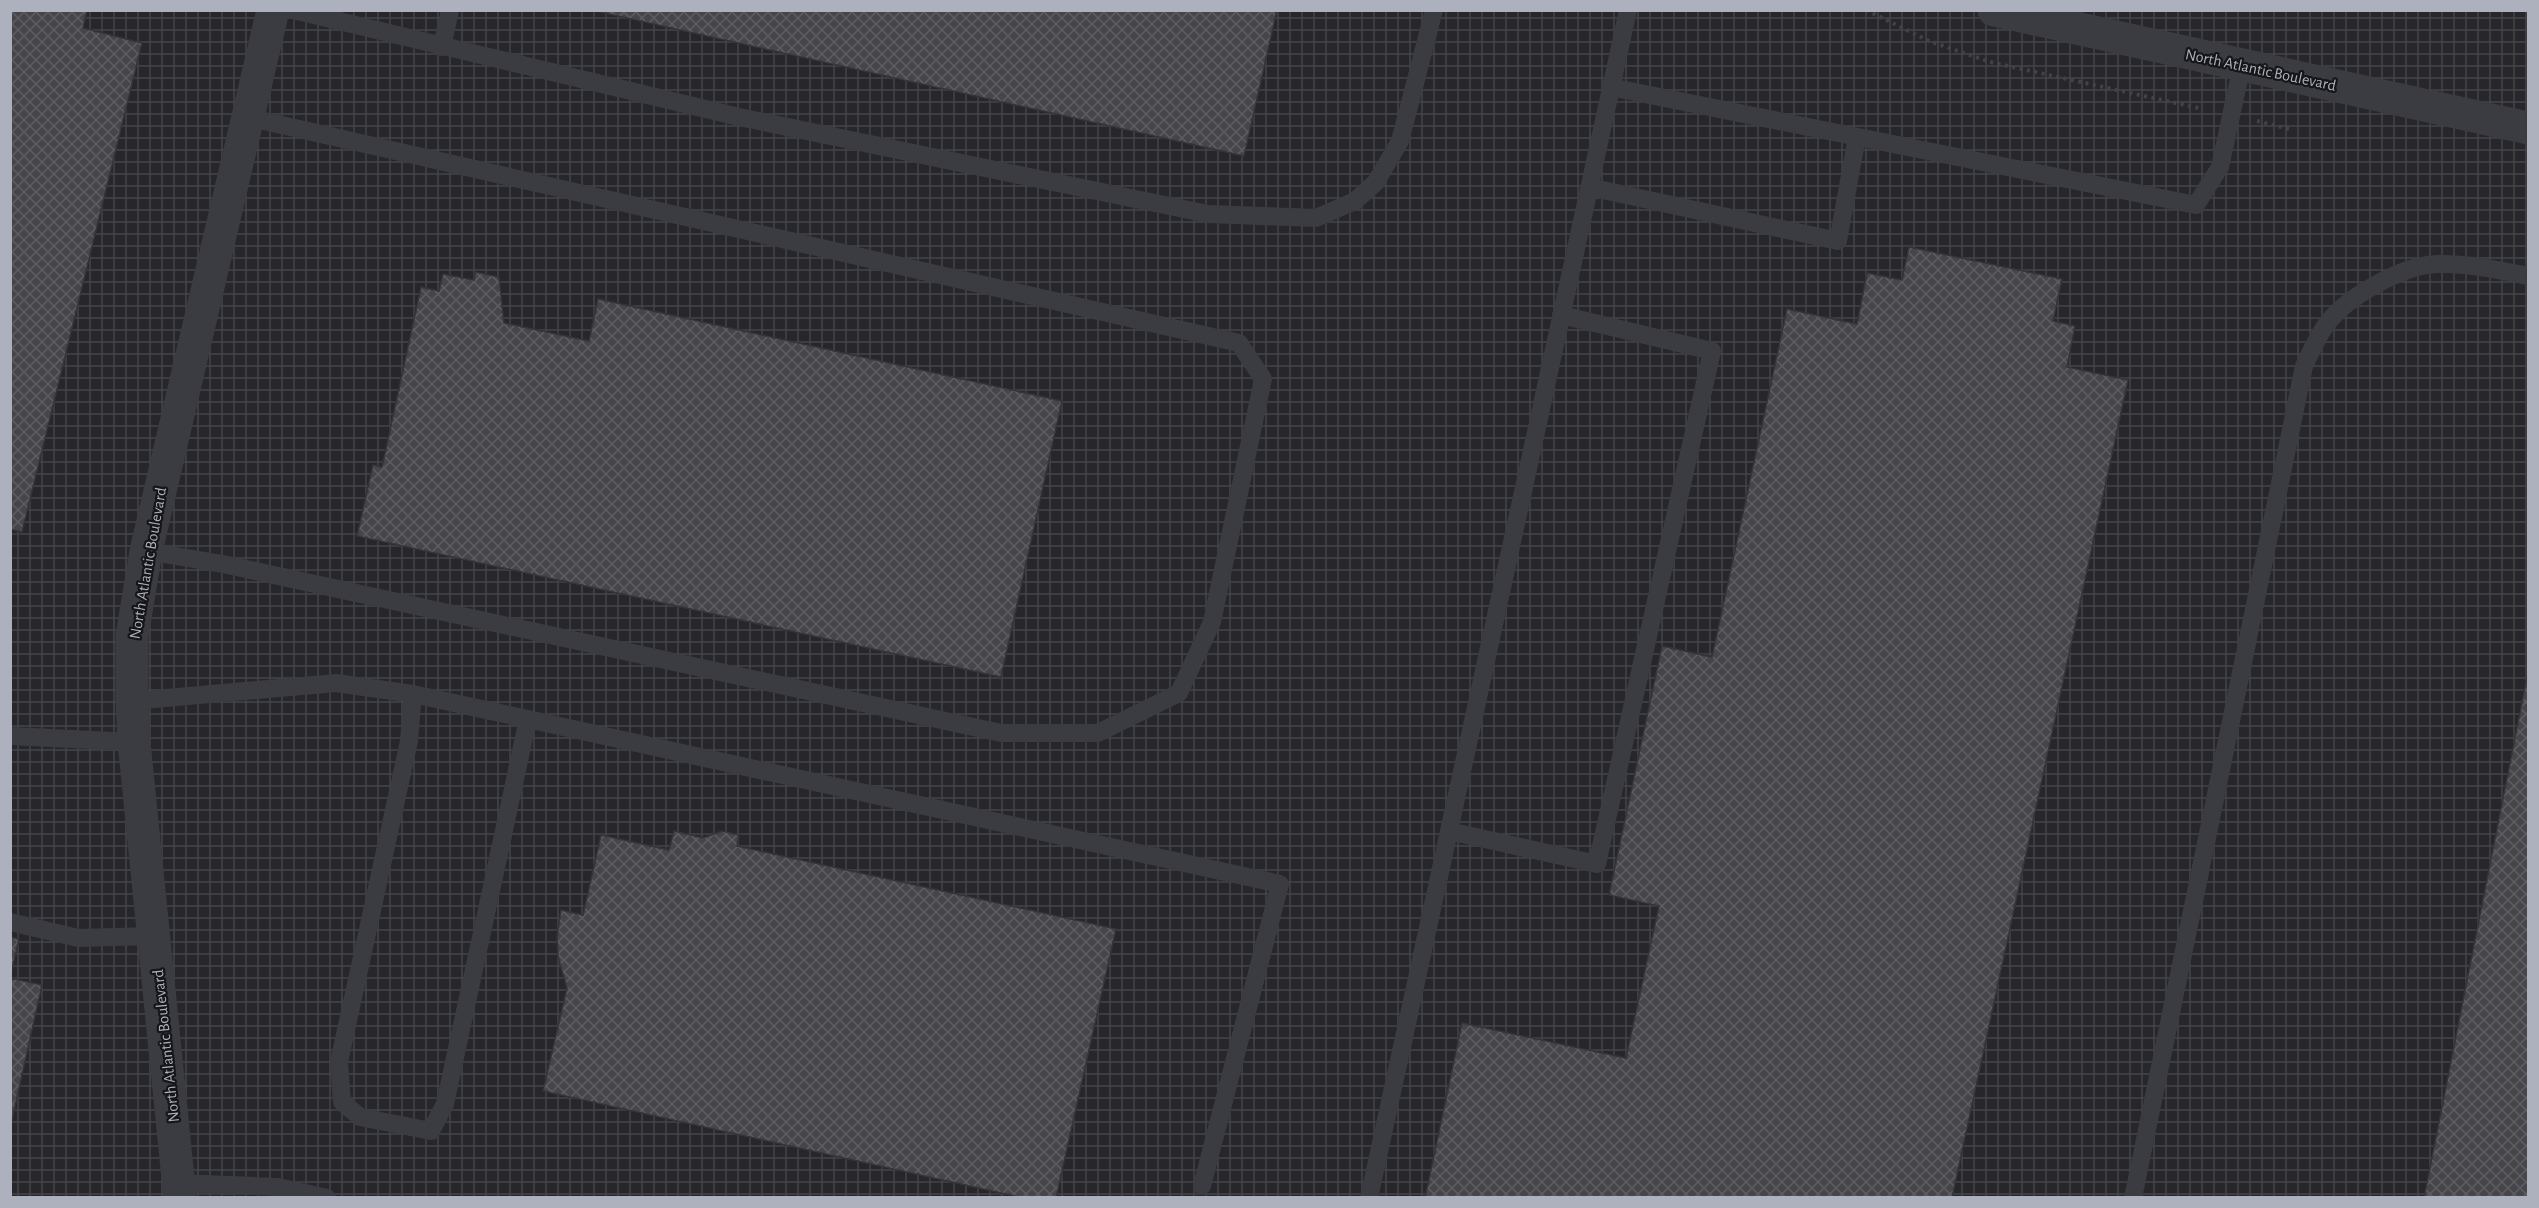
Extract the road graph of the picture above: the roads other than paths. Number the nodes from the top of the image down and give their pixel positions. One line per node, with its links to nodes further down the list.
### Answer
1 (273, 10): 10 (street, North Atlantic Boulevard)
2 (294, 10): 7 (lane)
3 (450, 10): 7 (lane)
4 (1434, 10): 7 (lane)
5 (1628, 10): 9 (lane)
6 (1994, 10): 8 (street, North Atlantic Boulevard)
7 (442, 47)
8 (2242, 65): 11 (street, North Atlantic Boulevard); 12 (lane)
9 (1610, 87): 12 (lane); 13 (lane)
10 (246, 117): 16 (street, North Atlantic Boulevard); 16 (lane)
11 (2529, 128)
12 (1857, 137): 13 (lane)
13 (1589, 187): 15 (lane)
14 (2529, 276): 29 (lane)
15 (1561, 315): 22 (lane); 22 (lane)
16 (146, 551): 18 (street, North Atlantic Boulevard)
17 (413, 694): 18 (lane); 19 (lane); 19 (lane)
18 (132, 701): 21 (street, North Atlantic Boulevard)
19 (528, 719): 25 (lane)
20 (10, 736): 21 (lane)
21 (134, 742): 24 (street, North Atlantic Boulevard)
22 (1449, 831): 28 (lane)
23 (10, 922): 24 (lane)
24 (154, 936): 26 (street, North Atlantic Boulevard)
25 (1202, 1186)
26 (180, 1190): 27 (lane)
27 (327, 1197)
28 (1369, 1197)
29 (2133, 1197)

